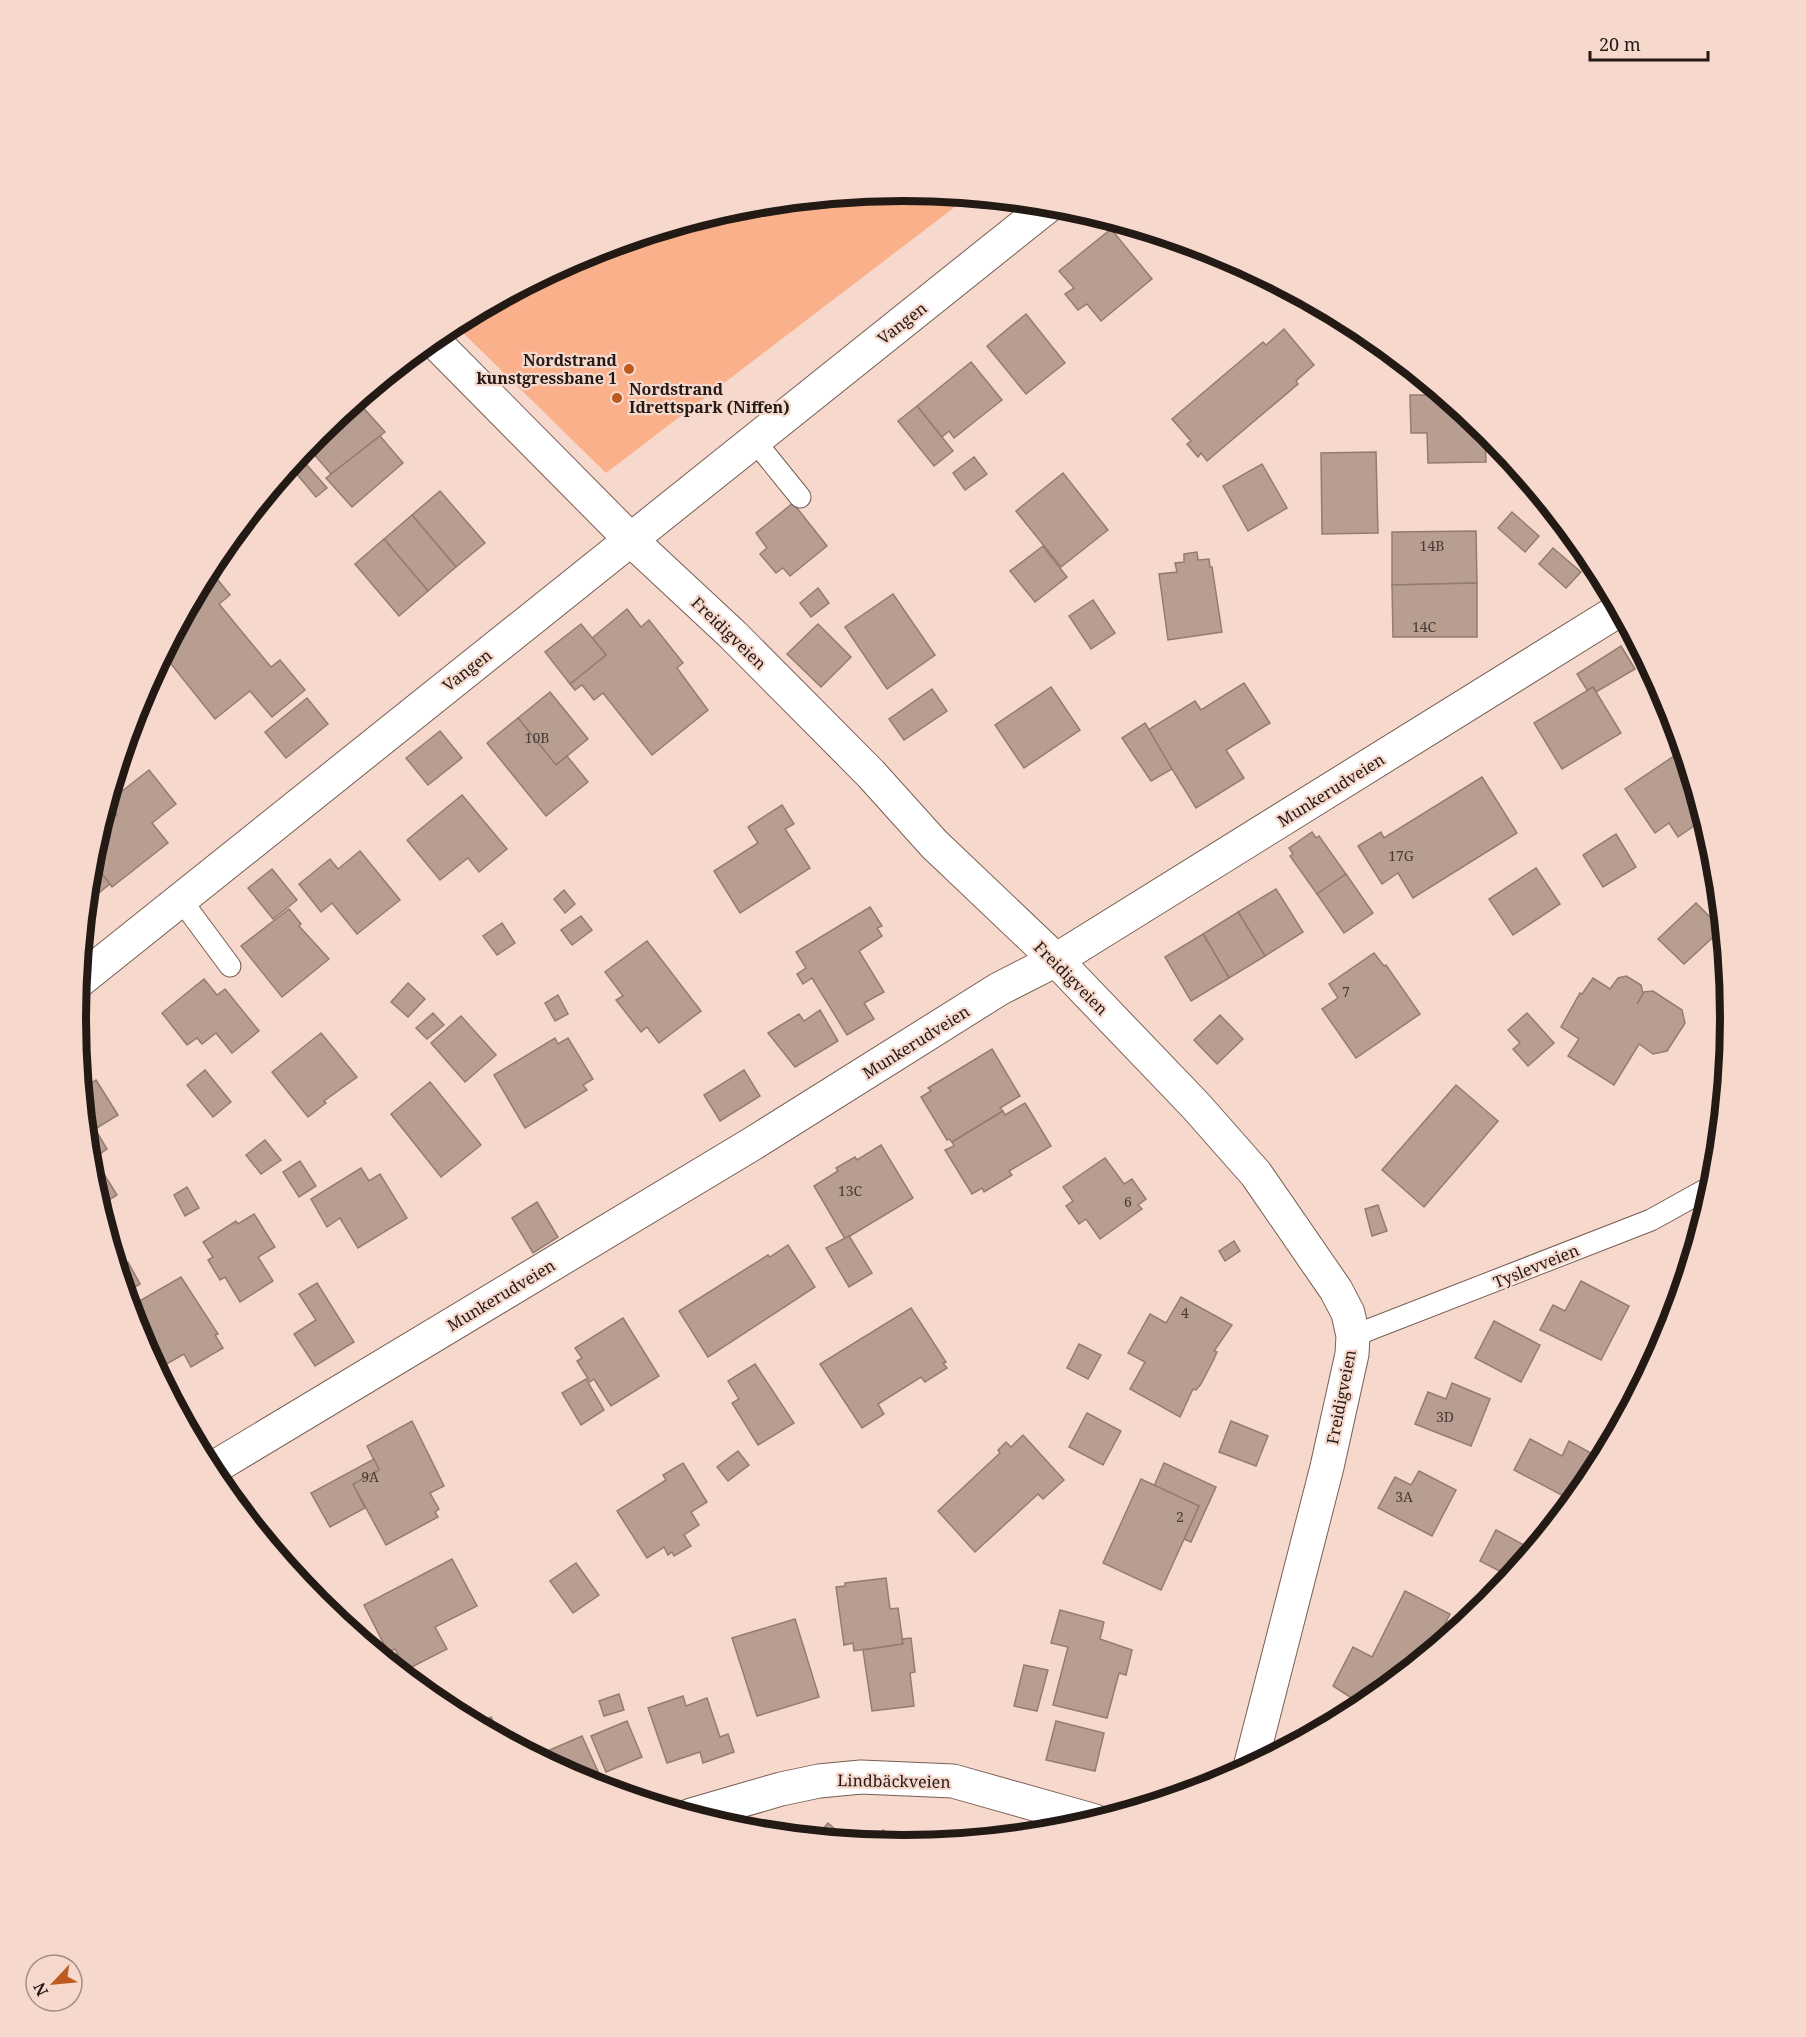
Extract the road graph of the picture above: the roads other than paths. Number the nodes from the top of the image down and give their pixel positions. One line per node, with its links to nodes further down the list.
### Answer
1 (1039, 213): 3 (street, Vangen)
2 (439, 346): 5 (street, Freidigveien)
3 (754, 440): 4 (lane); 5 (street, Vangen)
4 (800, 497)
5 (631, 540): 7 (street, Vangen); 8 (street, Freidigveien)
6 (1613, 614): 8 (street, Munkerudveien)
7 (182, 900): 9 (lane); 10 (street, Vangen)
8 (1056, 960): 12 (street, Freidigveien); 13 (street, Munkerudveien)
9 (230, 966)
10 (87, 975)
11 (1702, 1193): 12 (lane, Tyslevveien)
12 (1353, 1336): 14 (street, Freidigveien)
13 (218, 1465)
14 (1252, 1758)
15 (704, 1811): 16 (street, Lindbäckveien)
16 (1078, 1816)

